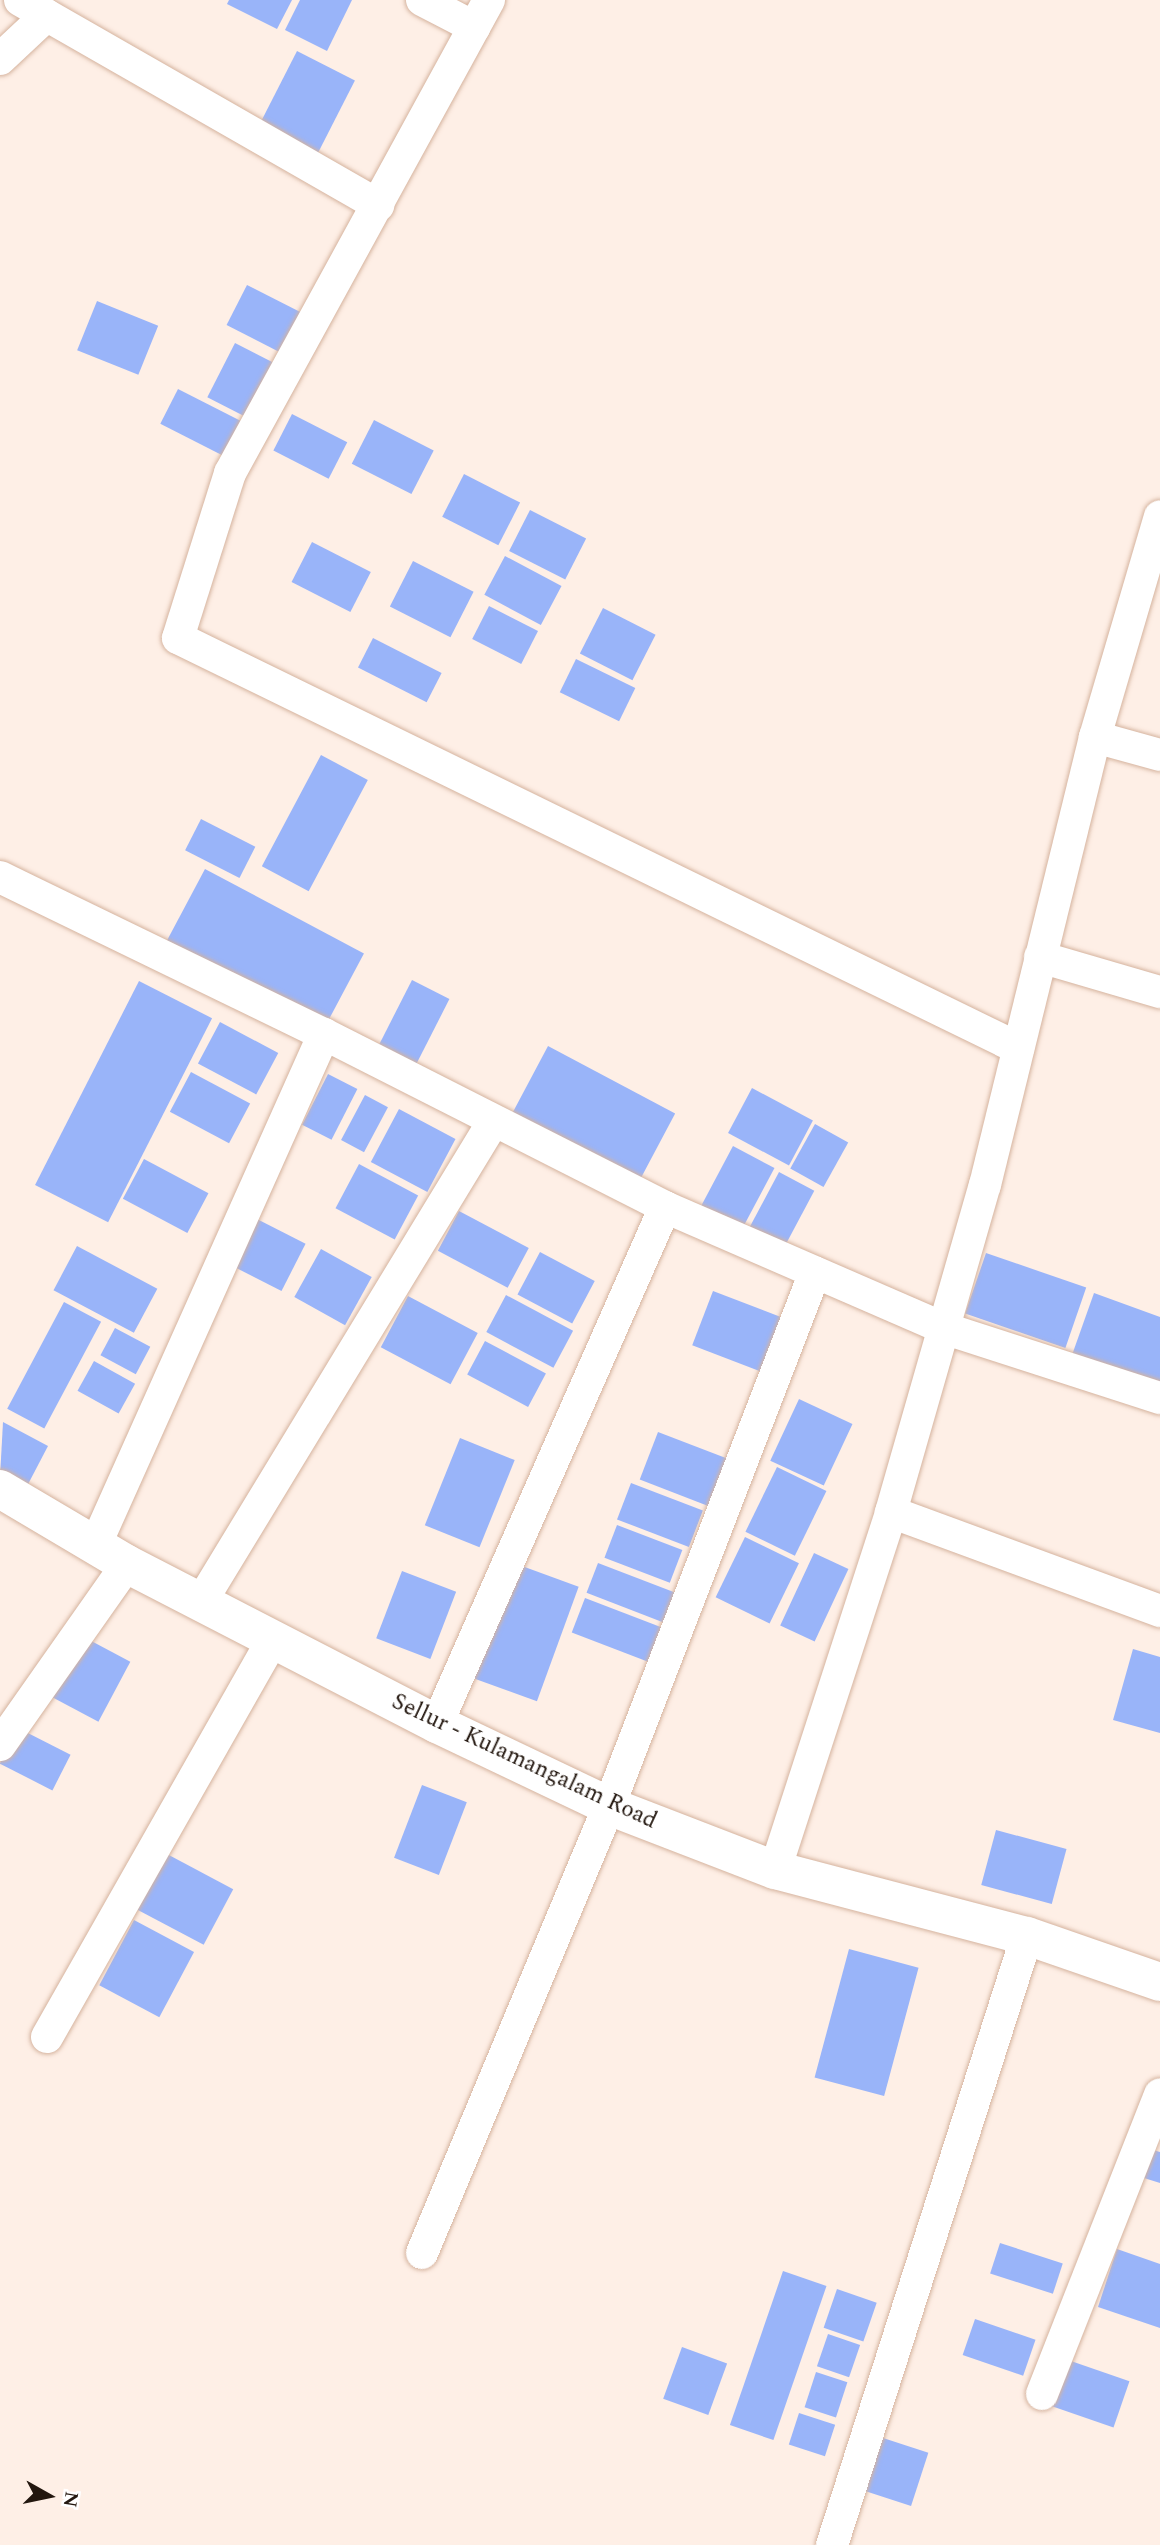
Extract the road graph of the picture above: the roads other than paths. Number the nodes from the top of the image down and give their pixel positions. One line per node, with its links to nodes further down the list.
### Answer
1 (422, 0): 4 (street)
2 (489, 0): 4 (street)
3 (34, 8): 5 (street); 6 (street)
4 (474, 27): 6 (street)
5 (0, 60)
6 (379, 205): 14 (street)
7 (1160, 516): 8 (street)
8 (1095, 737): 9 (street); 11 (street)
9 (1160, 755)
10 (0, 877): 13 (street)
11 (1040, 957): 12 (street); 14 (street)
12 (1160, 992)
13 (324, 1034): 15 (street); 22 (street)
14 (1018, 1048): 18 (street)
15 (493, 1122): 16 (street); 23 (street)
16 (665, 1207): 17 (street); 26 (street)
17 (815, 1272): 18 (street); 28 (street)
18 (943, 1328): 19 (street); 21 (street)
19 (1160, 1398)
20 (0, 1489): 22 (main road, Sellur - Kulamangalam Road)
21 (891, 1512): 24 (street); 29 (street)
22 (111, 1555): 23 (main road, Sellur - Kulamangalam Road); 27 (street)
23 (201, 1602): 25 (main road, Sellur - Kulamangalam Road)
24 (1160, 1611)
25 (273, 1639): 26 (main road, Sellur - Kulamangalam Road); 32 (street)
26 (437, 1724): 28 (main road, Sellur - Kulamangalam Road)
27 (0, 1745)
28 (609, 1807): 29 (main road, Sellur - Kulamangalam Road); 34 (street)
29 (775, 1870): 30 (main road, Sellur - Kulamangalam Road)
30 (1027, 1936): 31 (main road, Sellur - Kulamangalam Road); 36 (street)
31 (1160, 1982)
32 (47, 2038)
33 (1160, 2094): 35 (street)
34 (422, 2253)
35 (1042, 2393)
36 (832, 2545)

